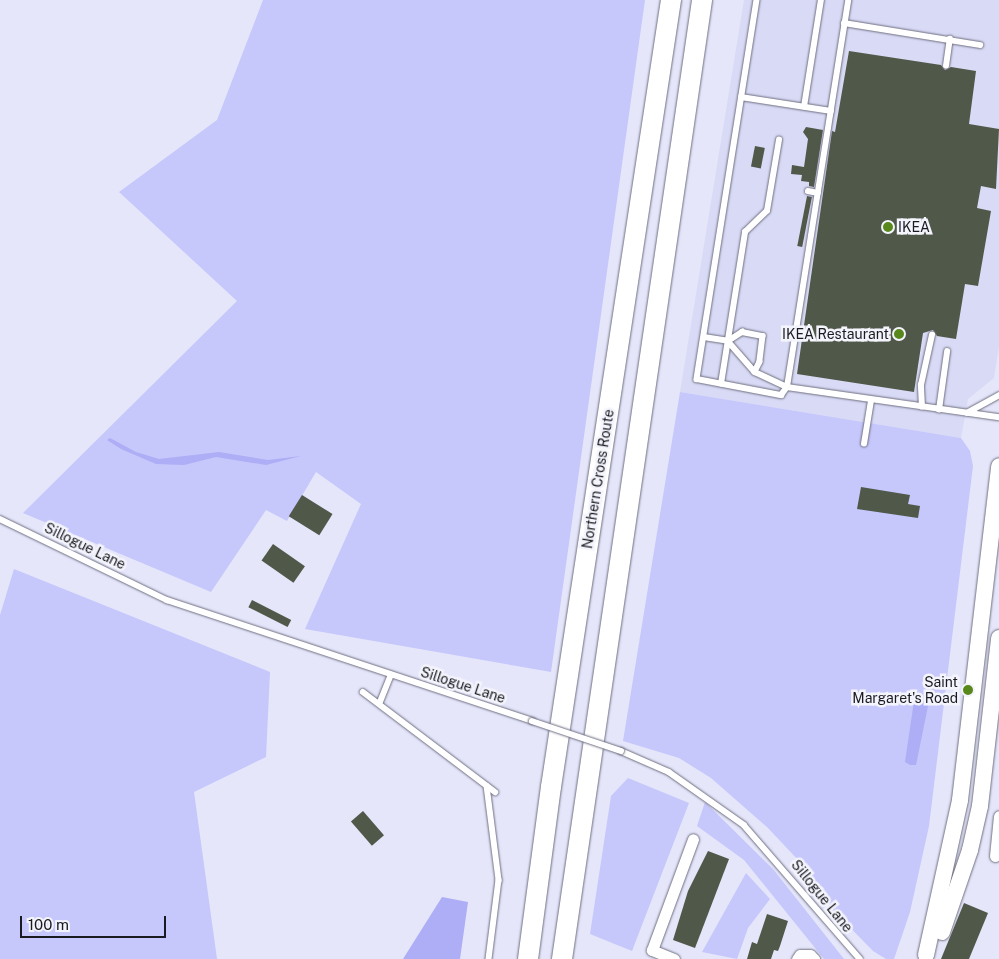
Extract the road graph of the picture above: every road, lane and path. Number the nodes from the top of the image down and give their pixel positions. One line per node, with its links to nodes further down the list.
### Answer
1 (662, 0): 17 (highway)
2 (671, 0): 17 (highway, Northern Cross Route)
3 (702, 0): 49 (highway)
4 (757, 0): 11 (lane)
5 (821, 0): 12 (lane)
6 (848, 0): 7 (lane)
7 (844, 22): 8 (lane); 13 (lane)
8 (950, 39): 9 (lane); 10 (lane)
9 (980, 45)
10 (946, 66)
11 (741, 97): 12 (lane); 19 (lane)
12 (804, 107): 13 (lane)
13 (831, 111): 16 (lane)
14 (779, 140): 20 (lane)
15 (808, 191): 16 (lane)
16 (818, 193): 24 (lane)
17 (625, 297): 48 (highway, Northern Cross Route)
18 (932, 335): 27 (lane)
19 (704, 337): 20 (lane); 23 (lane)
20 (728, 341): 22 (lane); 22 (lane); 23 (lane)
21 (947, 352): 28 (lane)
22 (754, 372): 24 (lane)
23 (721, 384): 24 (lane)
24 (786, 387): 26 (lane)
25 (999, 395): 29 (lane)
26 (871, 401): 27 (lane); 31 (lane)
27 (922, 408): 28 (lane)
28 (939, 410): 29 (lane)
29 (967, 413): 30 (lane)
30 (999, 417)
31 (864, 444)
32 (999, 466): 40 (main road)
33 (0, 519): 35 (lane, Sillogue Lane)
34 (999, 638): 41 (main road)
35 (391, 675): 37 (lane); 52 (lane, Sillogue Lane, bridge)
36 (364, 692): 37 (lane)
37 (380, 702): 38 (lane)
38 (487, 786): 39 (lane); 47 (lane)
39 (495, 792)
40 (958, 810): 41 (main road); 46 (main road)
41 (978, 814): 46 (main road)
42 (999, 816): 44 (street)
43 (693, 839): 50 (street)
44 (995, 856)
45 (799, 957): 51 (street)
46 (925, 957)
47 (489, 959)
48 (528, 959)
49 (562, 959)
50 (674, 959)
51 (814, 959)
52 (860, 959)

